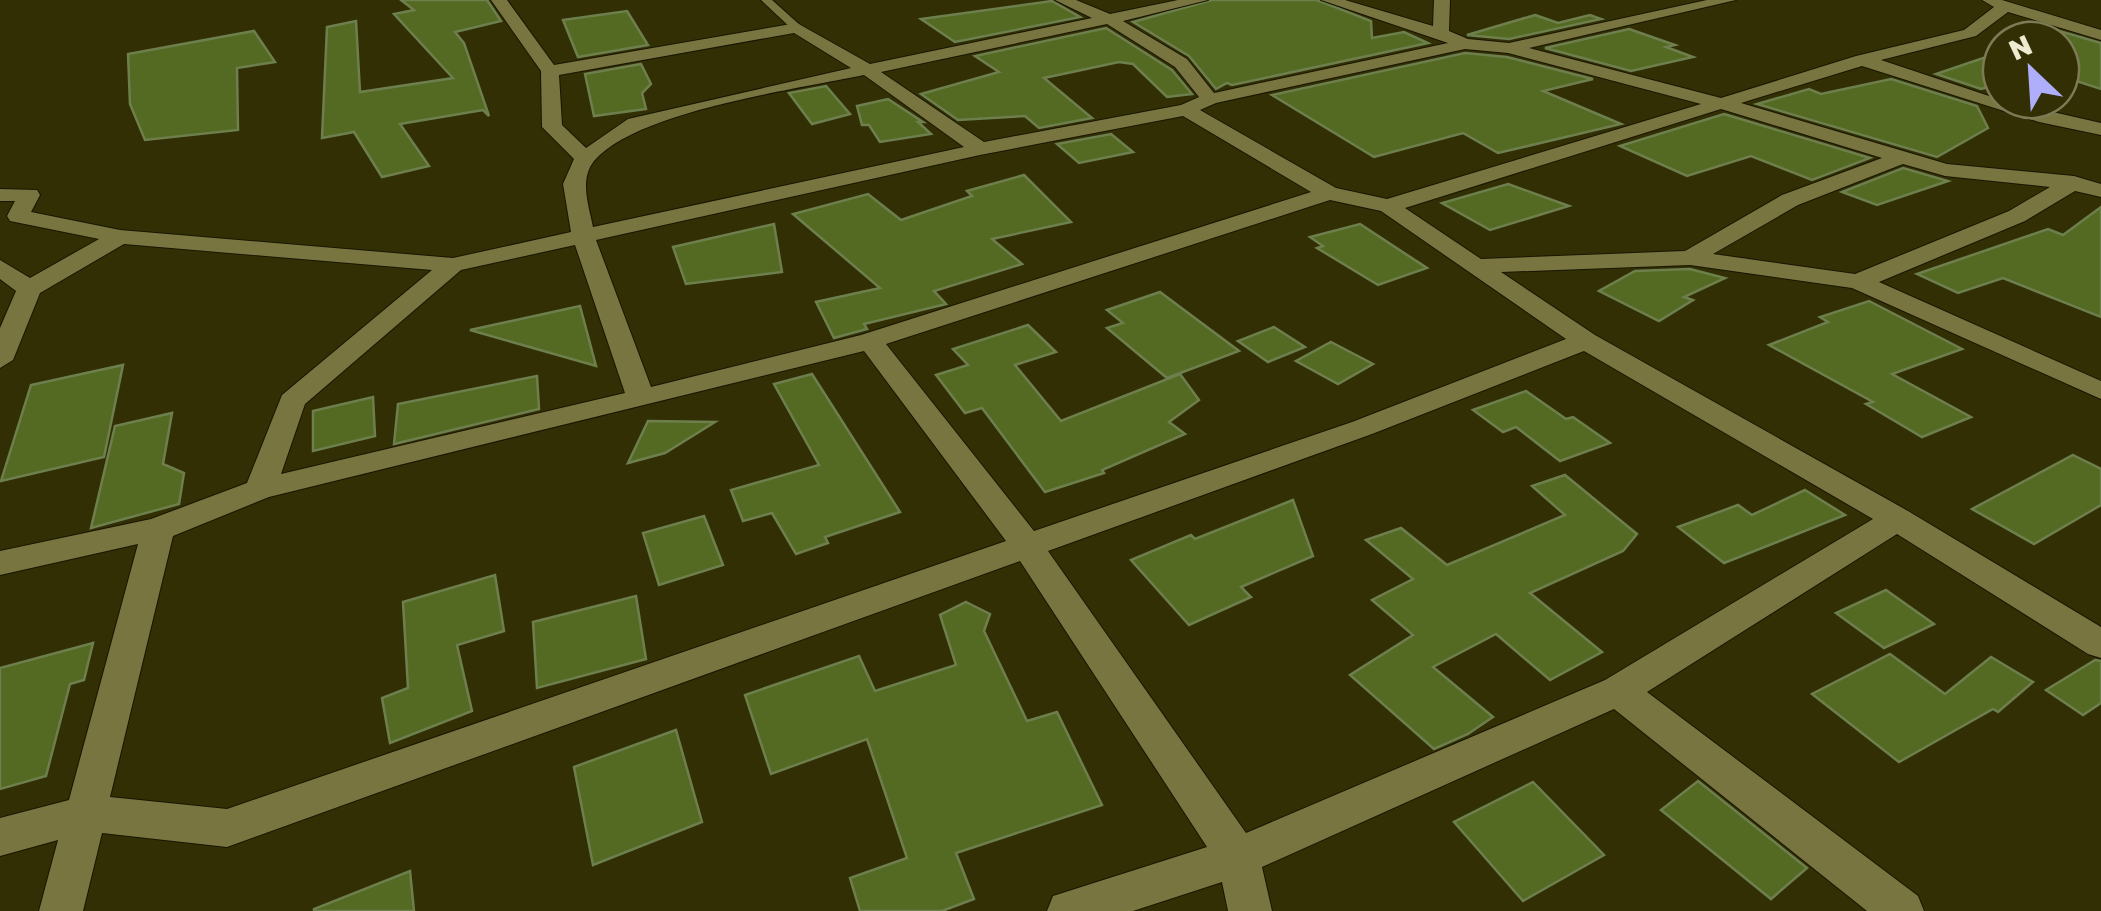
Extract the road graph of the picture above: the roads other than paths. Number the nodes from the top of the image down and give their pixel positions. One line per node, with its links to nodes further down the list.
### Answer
1 (499, 0): 18 (street)
2 (766, 0): 11 (lane)
3 (1063, 0): 10 (street)
4 (1200, 0): 10 (street)
5 (1330, 0): 12 (street)
6 (1442, 0): 12 (street)
7 (1728, 0): 15 (street)
8 (1985, 0): 9 (street)
9 (2006, 6): 13 (street); 16 (street)
10 (1109, 19): 17 (street); 19 (street)
11 (796, 28): 17 (street); 18 (street)
12 (1441, 33): 14 (street)
13 (2101, 35)
14 (1465, 44): 15 (street); 19 (street)
15 (1508, 48): 20 (street)
16 (1862, 60): 20 (street); 22 (street)
17 (866, 69): 23 (street); 25 (street)
18 (550, 71): 25 (street)
19 (1210, 100): 21 (street)
20 (1720, 103): 24 (street); 32 (street)
21 (1186, 110): 23 (street); 30 (street)
22 (2101, 129)
23 (980, 150): 34 (street)
24 (1902, 157): 26 (street); 37 (street)
25 (586, 158): 34 (street)
26 (1946, 170): 28 (street); 33 (street)
27 (2101, 173): 28 (street)
28 (2070, 183): 29 (street); 33 (street)
29 (2101, 191)
30 (1329, 193): 32 (street); 42 (street)
31 (0, 195): 36 (street)
32 (1388, 206): 39 (street)
33 (2017, 216): 40 (street)
34 (583, 236): 38 (street); 46 (street)
35 (120, 238): 36 (street); 38 (street); 41 (street)
36 (7, 246): 41 (street)
37 (1690, 258): 39 (street); 40 (street)
38 (452, 265): 47 (street)
39 (1478, 266): 43 (street)
40 (1858, 282): 45 (street)
41 (29, 289): 44 (street)
42 (870, 342): 46 (street); 50 (street)
43 (1586, 342): 48 (street); 50 (street)
44 (0, 360)
45 (2101, 391)
46 (641, 398): 47 (street)
47 (260, 489): 49 (street)
48 (1896, 519): 52 (street); 53 (street)
49 (158, 528): 51 (street); 54 (street)
50 (1026, 544): 54 (street); 56 (street)
51 (0, 563)
52 (2101, 644)
53 (1618, 690): 56 (street); 60 (street)
54 (89, 813): 55 (street); 57 (street)
55 (0, 837)
56 (1238, 857): 58 (street); 59 (street)
57 (62, 911)
58 (1069, 911)
59 (1250, 911)
60 (1902, 911)

